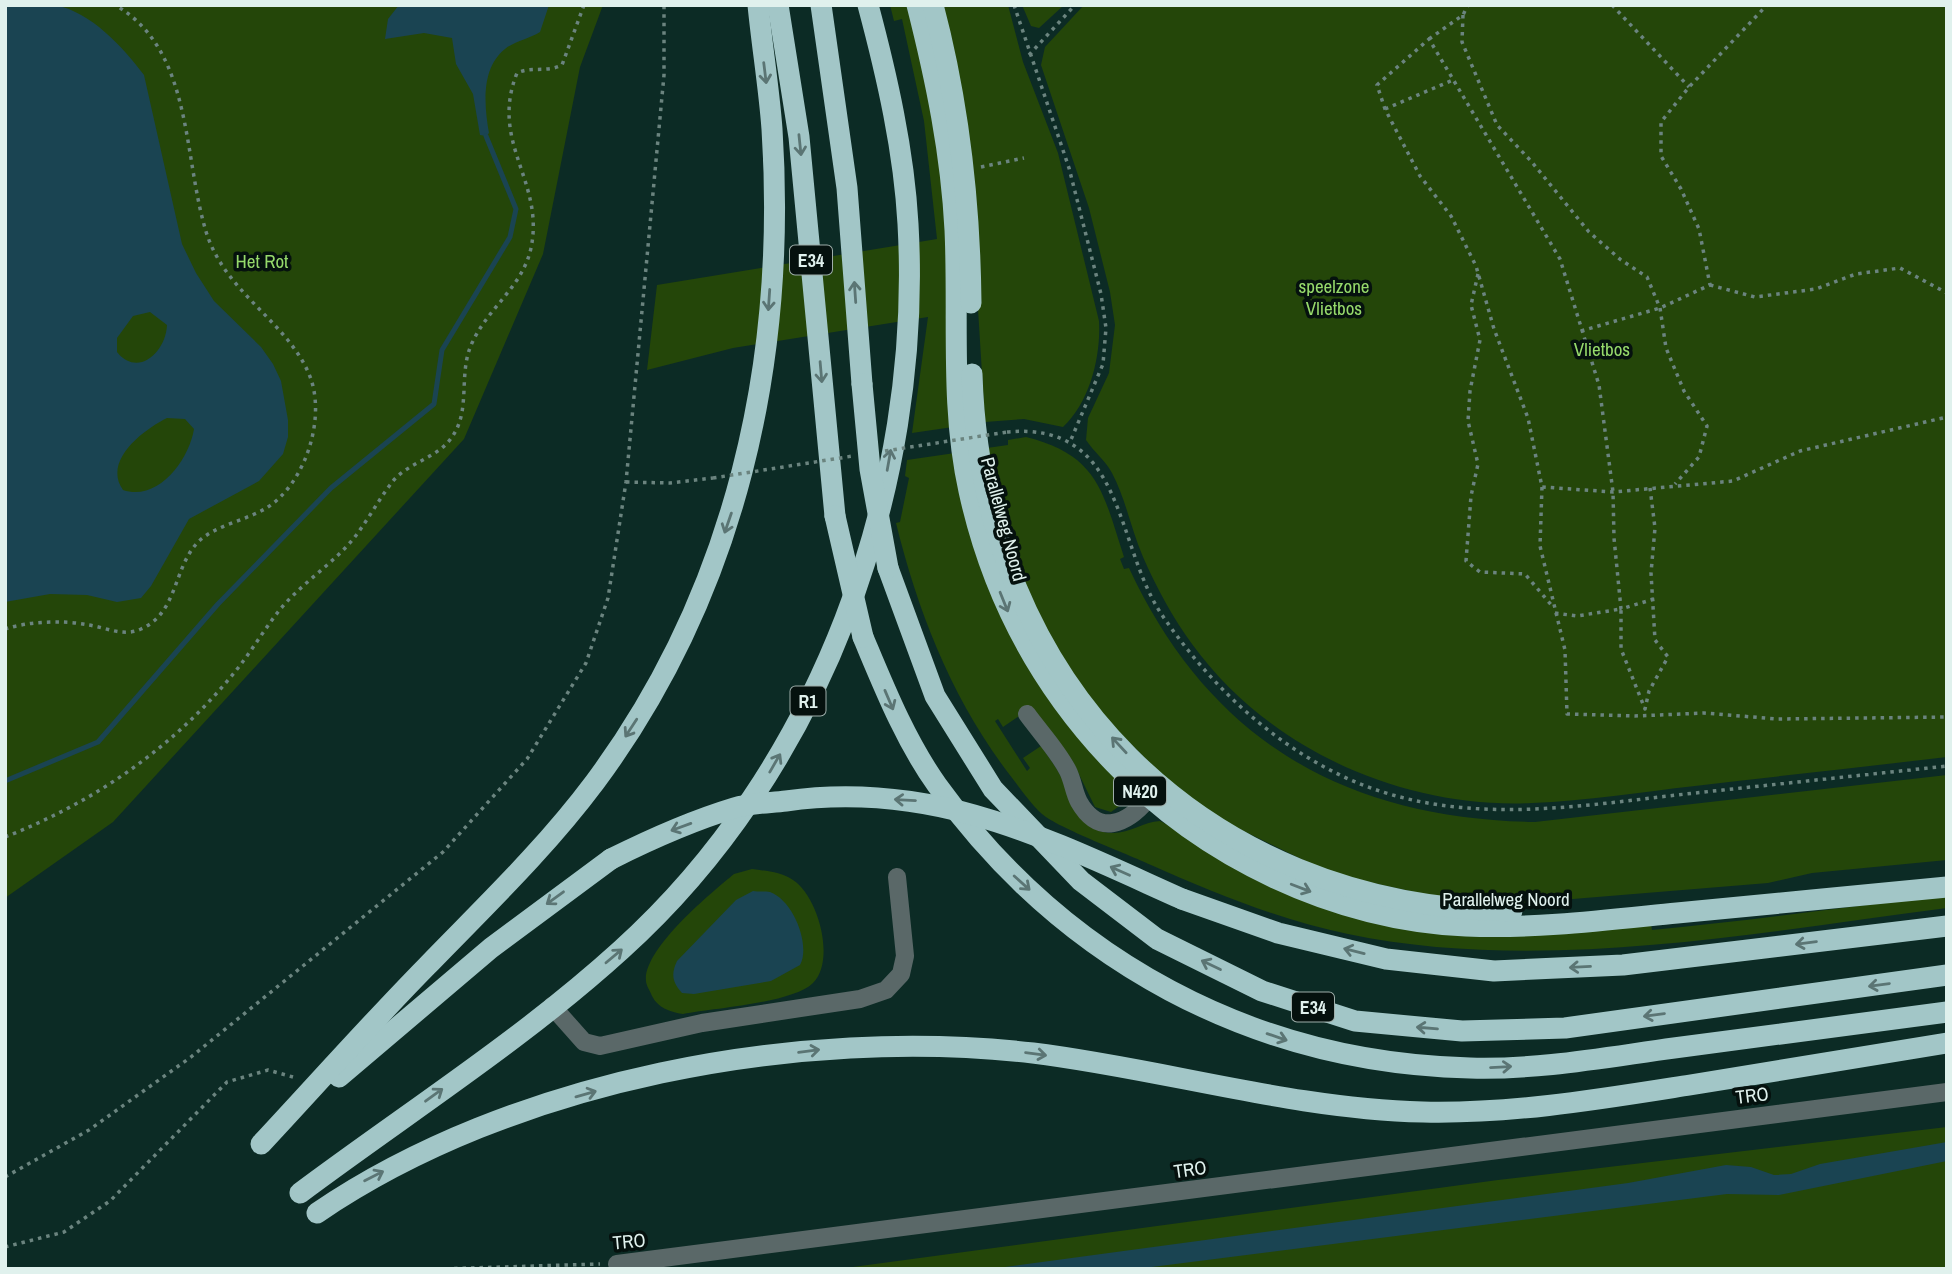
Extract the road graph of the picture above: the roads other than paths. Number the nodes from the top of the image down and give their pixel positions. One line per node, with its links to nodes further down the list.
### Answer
1 (758, 5): 12 (highway, one-way to 1, bridge)
2 (778, 5): 15 (highway, E34, one-way to 15, bridge)
3 (821, 5): 13 (highway, E34, one-way to 3, bridge)
4 (868, 5): 14 (highway, R1, one-way to 4)
5 (916, 5): 8 (highway, Parallelweg Noord / N420, one-way to 8)
6 (933, 5): 9 (highway, Parallelweg Noord / N420, one-way to 6)
7 (1027, 714): 8 (lane)
8 (1148, 799): 11 (highway, Parallelweg Noord / N420, one-way to 11)
9 (1947, 873)
10 (897, 877): 14 (lane)
11 (1947, 887)
12 (1947, 926)
13 (1947, 975)
14 (552, 1006): 18 (highway, R1, one-way to 14)
15 (1947, 1012)
16 (1947, 1043): 19 (highway, one-way to 16)
17 (1947, 1092): 20 (lane, TRO)
18 (300, 1193)
19 (317, 1213)
20 (617, 1264)

